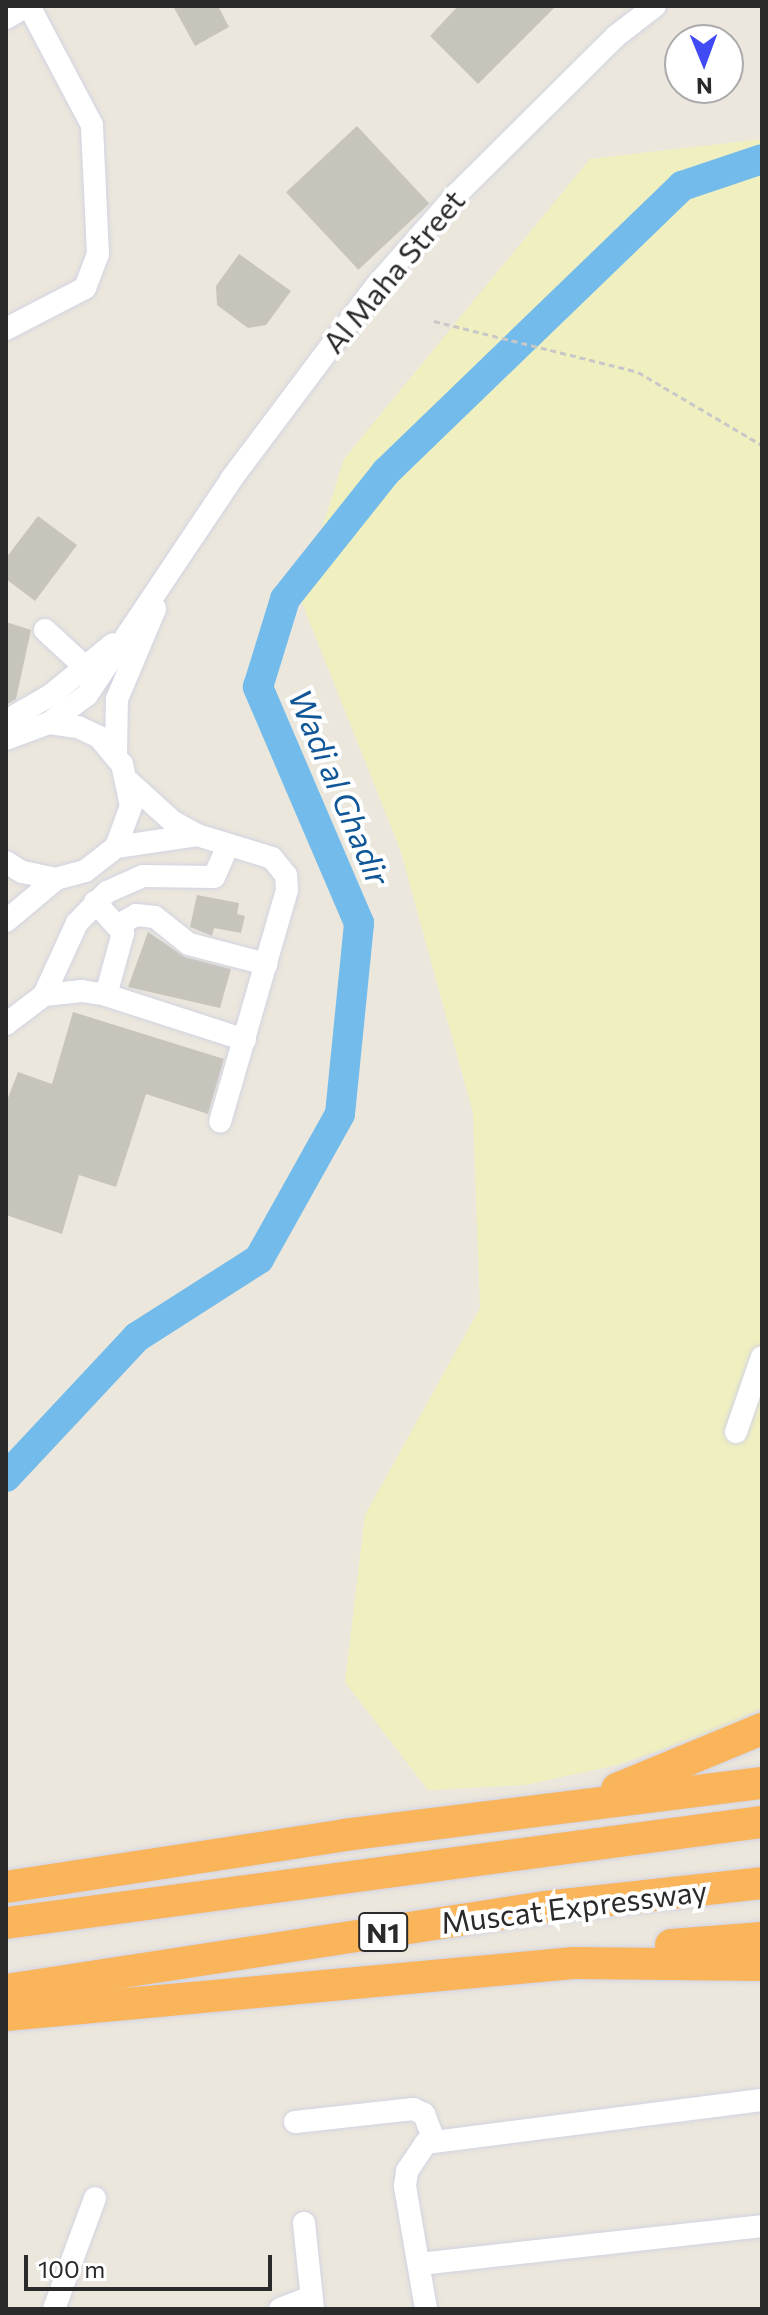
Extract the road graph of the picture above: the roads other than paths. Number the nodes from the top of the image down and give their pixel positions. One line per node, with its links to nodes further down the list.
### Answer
1 (28, 6): 3 (street); 4 (street)
2 (655, 6): 5 (street, Al Maha Street)
3 (6, 18)
4 (6, 329)
5 (171, 571): 7 (street, Al Maha Street); 12 (street, Al Maha Street)
6 (45, 630): 8 (street)
7 (129, 630): 8 (street); 10 (street, Al Maha Street)
8 (85, 667): 9 (street)
9 (6, 721)
10 (49, 723): 11 (street, Al Maha Street); 12 (street)
11 (6, 739)
12 (116, 754): 13 (street)
13 (129, 782): 14 (street); 16 (street)
14 (197, 835): 15 (street); 16 (street)
15 (228, 845): 19 (street); 22 (street)
16 (116, 847): 18 (street)
17 (6, 862): 18 (street)
18 (56, 879): 20 (street)
19 (95, 902): 21 (street); 23 (street)
20 (6, 921)
21 (120, 924): 22 (street); 24 (street)
22 (266, 964): 26 (street)
23 (44, 995): 24 (street); 25 (street)
24 (106, 995): 26 (street)
25 (6, 1024)
26 (245, 1040): 27 (street)
27 (220, 1122)
28 (762, 1357): 29 (street)
29 (736, 1432)
30 (762, 1729): 32 (highway)
31 (762, 1783): 32 (highway)
32 (571, 1807): 35 (highway)
33 (762, 1822): 36 (highway, Muscat Expressway / N1)
34 (762, 1883): 40 (highway, Muscat Expressway / N1)
35 (6, 1887)
36 (6, 1923)
37 (762, 1938): 38 (highway)
38 (574, 1963): 39 (highway); 41 (highway)
39 (762, 1965)
40 (6, 1990)
41 (6, 2015)
42 (762, 2100): 44 (street)
43 (295, 2122): 44 (street)
44 (434, 2140): 48 (street)
45 (95, 2198): 50 (street)
46 (304, 2223): 49 (street)
47 (762, 2226): 48 (street)
48 (419, 2264): 52 (street)
49 (312, 2303): 51 (street)
50 (54, 2309)
51 (280, 2309)
52 (426, 2309)

